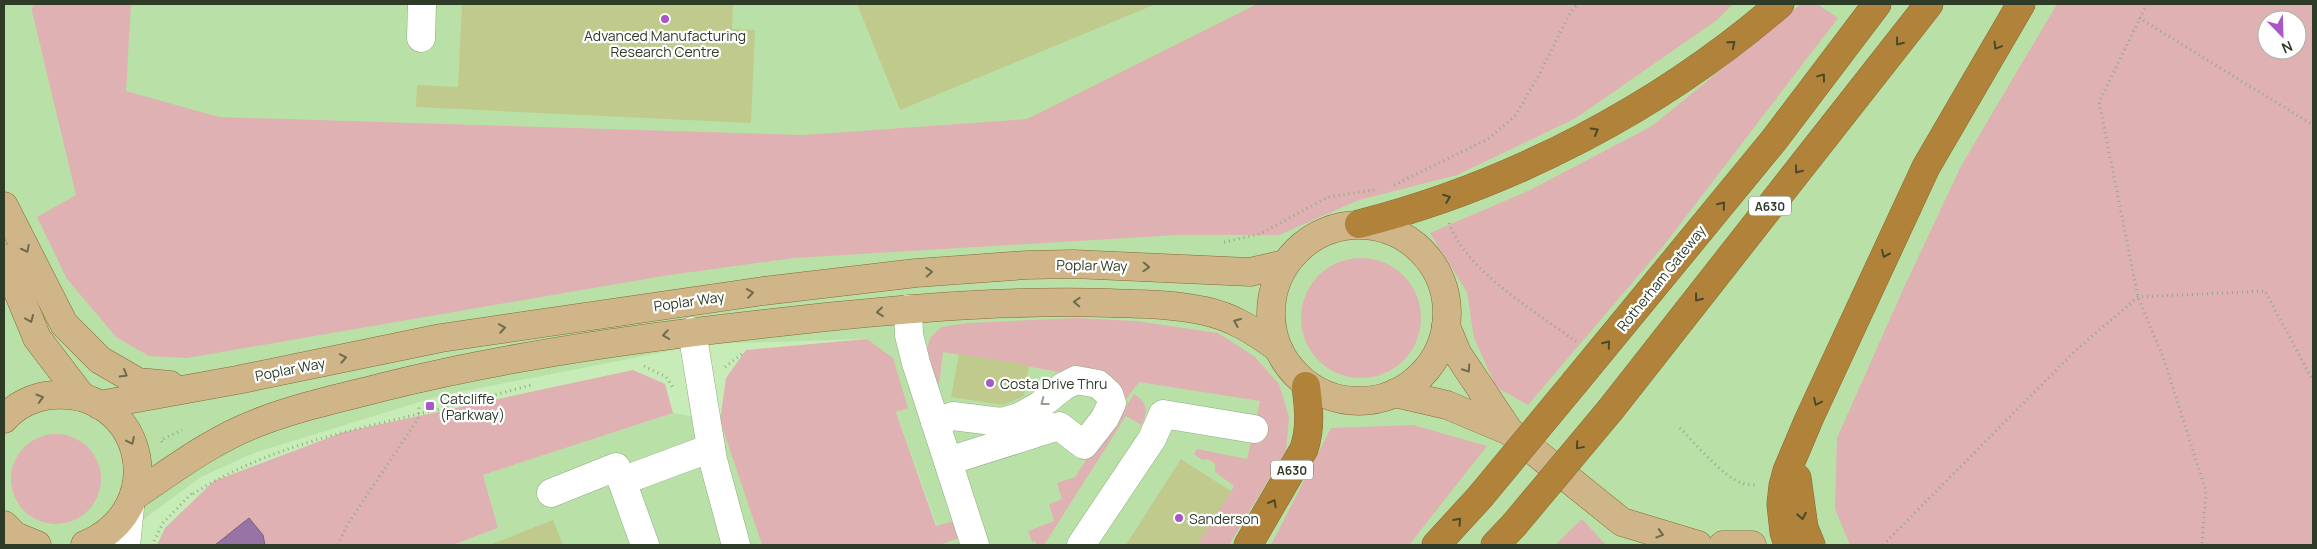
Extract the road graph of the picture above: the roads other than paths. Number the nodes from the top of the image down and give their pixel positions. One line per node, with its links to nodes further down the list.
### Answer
1 (422, 4): 6 (lane)
2 (1780, 4): 8 (highway, one-way to 2)
3 (1877, 4): 37 (highway, Rotherham Gateway / A630, one-way to 3, bridge)
4 (1929, 4): 38 (highway, A630, one-way to 38, bridge)
5 (2021, 4): 24 (highway, one-way to 24)
6 (421, 38)
7 (4, 206): 16 (main road, one-way to 16)
8 (1359, 224): 10 (main road); 12 (main road)
9 (4, 258): 18 (main road, one-way to 18)
10 (1286, 264): 14 (main road); 16 (main road, Poplar Way, one-way to 10)
11 (908, 309): 13 (main road, one-way to 13); 14 (main road, one-way to 11); 20 (lane)
12 (1446, 326): 17 (main road); 22 (main road, one-way to 22)
13 (692, 331): 23 (lane); 28 (main road, one-way to 28)
14 (1278, 348): 15 (main road)
15 (1306, 386): 17 (main road); 36 (highway, A630, one-way to 15)
16 (192, 387): 18 (main road, Poplar Way)
17 (1395, 393): 22 (main road)
18 (90, 401): 19 (main road, Poplar Way, one-way to 18); 28 (main road, one-way to 28)
19 (4, 419)
20 (935, 422): 25 (lane); 25 (lane, one-way to 20)
21 (1254, 429): 35 (lane)
22 (1509, 431): 29 (main road)
23 (711, 448): 26 (lane); 33 (lane)
24 (1796, 452): 42 (highway); 43 (highway, one-way to 43)
25 (948, 461): 34 (lane)
26 (622, 481): 27 (lane); 32 (lane)
27 (551, 493)
28 (132, 501): 30 (main road); 31 (lane)
29 (1628, 534): 39 (main road, one-way to 39)
30 (85, 545)
31 (126, 545)
32 (645, 545)
33 (736, 545)
34 (975, 545)
35 (1081, 545)
36 (1248, 545)
37 (1436, 545)
38 (1495, 545)
39 (1698, 545)
40 (1723, 545): 41 (main road)
41 (1752, 545)
42 (1788, 545)
43 (1810, 545)

